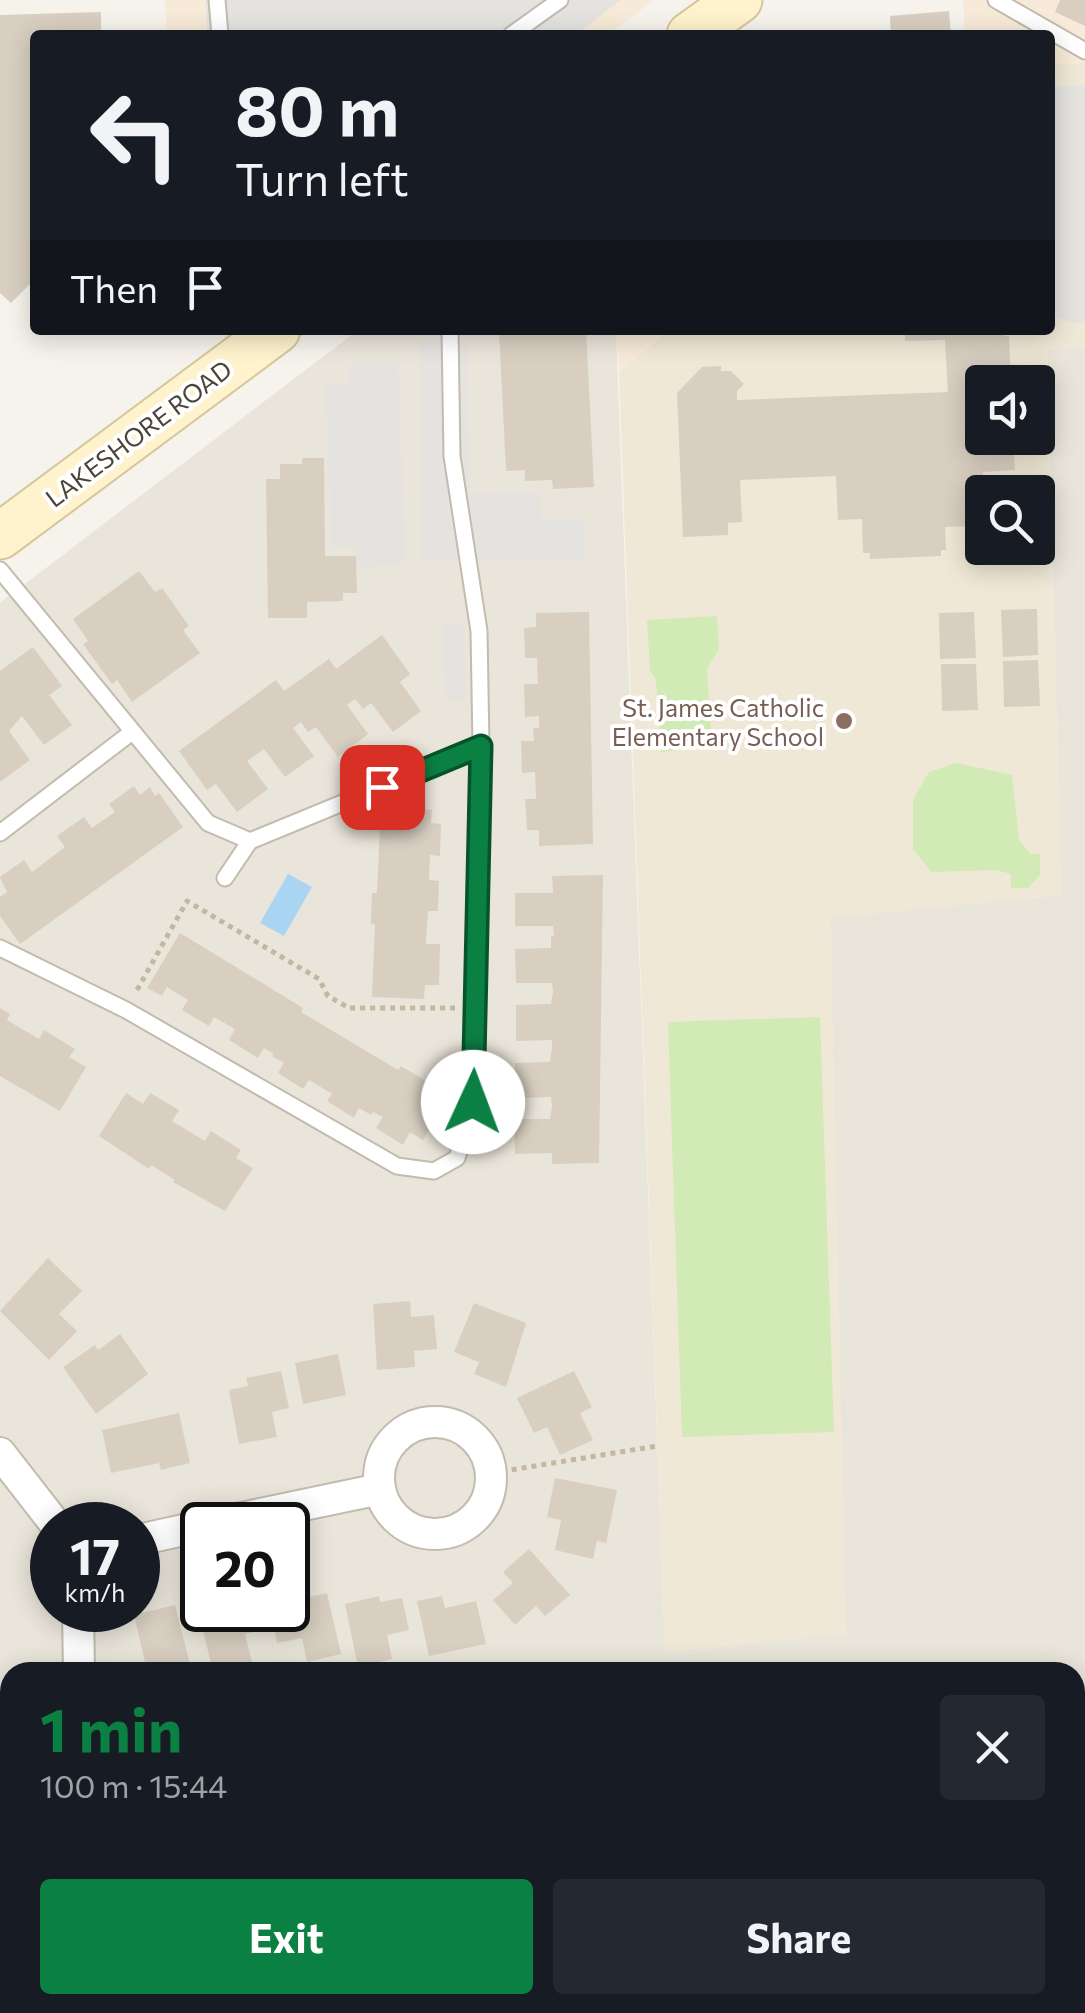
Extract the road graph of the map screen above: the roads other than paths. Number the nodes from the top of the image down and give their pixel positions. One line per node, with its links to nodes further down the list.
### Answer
1 (218, 0): 5 (lane)
2 (560, 0): 6 (lane)
3 (739, 0): 7 (main road)
4 (996, 0): 8 (lane)
5 (220, 30)
6 (518, 30)
7 (697, 30)
8 (1048, 30)
9 (1055, 34): 10 (lane)
10 (1085, 51)
11 (270, 335): 13 (main road, LAKESHORE ROAD)
12 (450, 335): 16 (lane)
13 (0, 536)
14 (0, 570): 15 (lane)
15 (132, 732): 17 (lane); 18 (lane)
16 (481, 746): 18 (lane); 20 (lane)
17 (0, 833)
18 (250, 841): 19 (lane)
19 (224, 878)
20 (0, 948)
21 (0, 1453): 23 (street)
22 (380, 1489): 22 (street); 24 (street)
23 (38, 1502)
24 (310, 1504)
25 (78, 1632): 26 (street)
26 (79, 1662)

